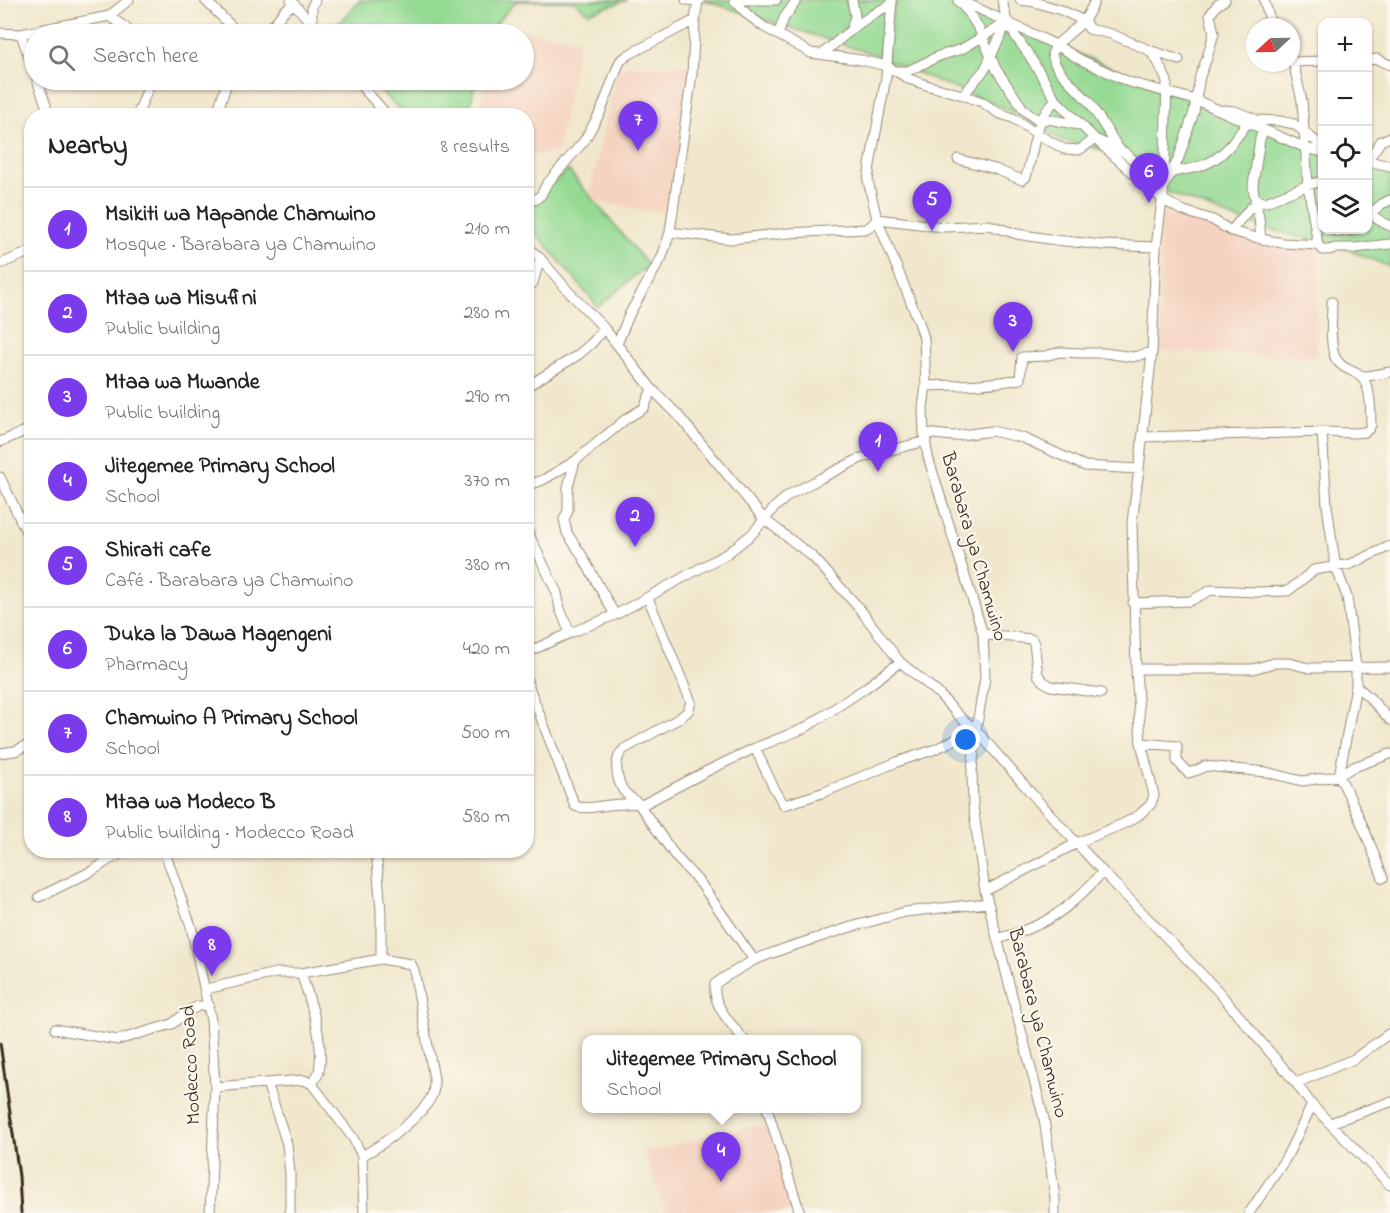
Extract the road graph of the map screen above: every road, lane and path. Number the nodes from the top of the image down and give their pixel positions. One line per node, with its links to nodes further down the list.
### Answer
1 (129, 0): 21 (street)
2 (205, 0): 28 (street)
3 (315, 0): 31 (street)
4 (686, 0): 5 (street)
5 (698, 0): 23 (street)
6 (734, 0): 36 (street)
7 (739, 0): 8 (street)
8 (750, 0): 9 (street)
9 (776, 0)
10 (797, 0): 36 (street)
11 (852, 0): 32 (street)
12 (959, 0): 20 (street); 37 (street)
13 (1095, 0): 24 (street)
14 (1225, 0): 58 (street)
15 (1265, 0): 22 (street)
16 (1021, 1): 19 (street); 24 (street)
17 (292, 2): 29 (street); 30 (street)
18 (892, 2): 32 (street); 48 (street, Barabara ya Chamwino)
19 (1003, 4): 20 (street); 25 (street)
20 (989, 13): 25 (street)
21 (110, 16): 26 (street); 27 (street)
22 (1270, 18)
23 (695, 20): 85 (street); 97 (street)
24 (1084, 21): 39 (street); 40 (street)
25 (1007, 22): 37 (street); 39 (street); 42 (street); 57 (street)
26 (70, 24)
27 (121, 24)
28 (228, 24)
29 (274, 24)
30 (311, 24)
31 (312, 24)
32 (852, 27): 41 (street)
33 (0, 33): 35 (street)
34 (24, 33): 35 (street)
35 (21, 34): 38 (street)
36 (778, 35): 41 (street)
37 (983, 37): 42 (street); 49 (street)
38 (24, 43)
39 (1056, 45): 55 (street); 74 (street)
40 (1149, 50): 43 (street); 55 (street)
41 (822, 54): 48 (street)
42 (990, 58): 56 (street); 64 (street)
43 (1179, 60)
44 (1372, 60): 47 (street)
45 (1300, 61): 46 (street)
46 (1318, 61)
47 (1390, 65)
48 (887, 66): 49 (street); 93 (street, Barabara ya Chamwino)
49 (897, 72): 56 (street)
50 (1295, 72): 68 (street)
51 (41, 90): 59 (street)
52 (147, 90): 60 (street)
53 (225, 90): 61 (street)
54 (365, 90): 62 (street)
55 (1166, 92): 58 (street); 83 (street)
56 (963, 95): 69 (street)
57 (1056, 100): 64 (street); 66 (street)
58 (1196, 100): 63 (street); 80 (street)
59 (47, 108)
60 (140, 108)
61 (219, 108)
62 (381, 108)
63 (1217, 110): 65 (street); 68 (street)
64 (1041, 120): 66 (street); 69 (street)
65 (1247, 123): 67 (street); 80 (street)
66 (1082, 125): 71 (street)
67 (1263, 130): 73 (street); 84 (street)
68 (1304, 131): 72 (street); 73 (street)
69 (1037, 134): 71 (street); 77 (street)
70 (1390, 137): 76 (street)
71 (1095, 139): 74 (street); 86 (street)
72 (1318, 142)
73 (1306, 148): 75 (street); 82 (street)
74 (1119, 149): 83 (street)
75 (1318, 151)
76 (1372, 154)
77 (958, 159)
78 (1372, 161): 79 (street)
79 (1390, 166)
80 (1171, 173): 83 (street)
81 (1318, 182): 82 (street)
82 (1308, 185): 88 (street); 92 (street)
83 (1164, 186): 86 (street)
84 (1254, 193): 88 (street); 89 (street)
85 (534, 200)
86 (1162, 200): 96 (street); 102 (street)
87 (1390, 200): 90 (street)
88 (1266, 202): 89 (street)
89 (1256, 205): 96 (street); 99 (street)
90 (1372, 211)
91 (1372, 216): 95 (street)
92 (1313, 217): 94 (street); 101 (street)
93 (877, 219): 97 (street); 102 (street); 116 (street, Barabara ya Chamwino)
94 (1318, 221)
95 (1390, 226)
96 (1231, 231): 99 (street)
97 (670, 232): 111 (street)
98 (1354, 234): 103 (street)
99 (1261, 239): 101 (street)
100 (1390, 244): 103 (street)
101 (1318, 245): 103 (street)
102 (1156, 247): 112 (street)
103 (1356, 248)
104 (534, 253): 106 (street)
105 (24, 254): 107 (street)
106 (540, 258): 108 (street); 110 (street)
107 (0, 264)
108 (534, 277)
109 (1332, 303): 114 (street)
110 (604, 328): 111 (street); 115 (street)
111 (617, 344): 117 (street)
112 (1152, 352): 116 (street); 121 (street)
113 (1390, 372): 114 (street)
114 (1362, 377): 119 (street)
115 (534, 382)
116 (926, 386): 120 (street, Barabara ya Chamwino)
117 (652, 389): 123 (street); 129 (street)
118 (24, 432): 122 (street)
119 (1322, 432): 121 (street); 133 (street)
120 (925, 437): 124 (street); 129 (street); 138 (street, Barabara ya Chamwino)
121 (1142, 437): 124 (street)
122 (0, 442)
123 (575, 461): 125 (street); 128 (street)
124 (1139, 469): 135 (street)
125 (553, 474): 127 (street); 128 (street)
126 (0, 477): 130 (street)
127 (534, 483)
128 (568, 487): 136 (street)
129 (764, 519): 134 (street); 140 (street)
130 (24, 527)
131 (534, 545): 137 (street)
132 (1390, 546): 133 (street)
133 (1336, 567): 135 (street); 141 (street)
134 (648, 598): 136 (street); 155 (street)
135 (1133, 603): 143 (street)
136 (615, 615): 137 (street)
137 (570, 633): 139 (street)
138 (983, 634): 145 (street); 148 (street, Barabara ya Chamwino)
139 (534, 649)
140 (900, 662): 148 (street); 151 (street)
141 (1356, 667): 142 (street); 143 (street); 144 (street)
142 (1390, 667)
143 (1136, 669): 149 (street)
144 (1356, 686): 147 (street); 154 (street)
145 (1101, 693)
146 (534, 700): 155 (street)
147 (1390, 720)
148 (976, 730): 151 (street); 156 (street); 162 (street, Barabara ya Chamwino)
149 (1141, 743): 154 (street); 156 (street)
150 (24, 747): 152 (street)
151 (755, 748): 155 (street)
152 (0, 753)
153 (1390, 754): 154 (street)
154 (1338, 776): 161 (street)
155 (639, 805): 167 (street)
156 (1077, 843): 160 (street); 162 (street)
157 (113, 858): 163 (street)
158 (167, 858): 169 (street, Modecco Road)
159 (377, 858): 166 (street)
160 (1103, 872): 165 (street); 175 (street)
161 (1383, 878)
162 (985, 891): 164 (street, Barabara ya Chamwino)
163 (39, 897)
164 (988, 903): 165 (street, Barabara ya Chamwino); 167 (street)
165 (997, 939): 188 (street, Barabara ya Chamwino)
166 (381, 959): 168 (street); 182 (street)
167 (754, 960): 173 (street)
168 (301, 973): 169 (street); 176 (street)
169 (206, 989): 170 (street, Modecco Road)
170 (209, 1005): 171 (street); 177 (street, Modecco Road)
171 (55, 1029)
172 (1390, 1033): 175 (street)
173 (740, 1035)
174 (267, 1083): 176 (street); 177 (street); 185 (street)
175 (1296, 1083): 179 (street)
176 (312, 1084): 182 (street)
177 (215, 1087): 184 (street, Modecco Road)
178 (1390, 1102): 181 (street)
179 (1312, 1105): 181 (street); 189 (street)
180 (769, 1113): 187 (street)
181 (1330, 1123): 183 (street)
182 (362, 1156): 186 (street)
183 (1390, 1185)
184 (210, 1213)
185 (290, 1213)
186 (364, 1213)
187 (800, 1213)
188 (1055, 1213)
189 (1250, 1213)

